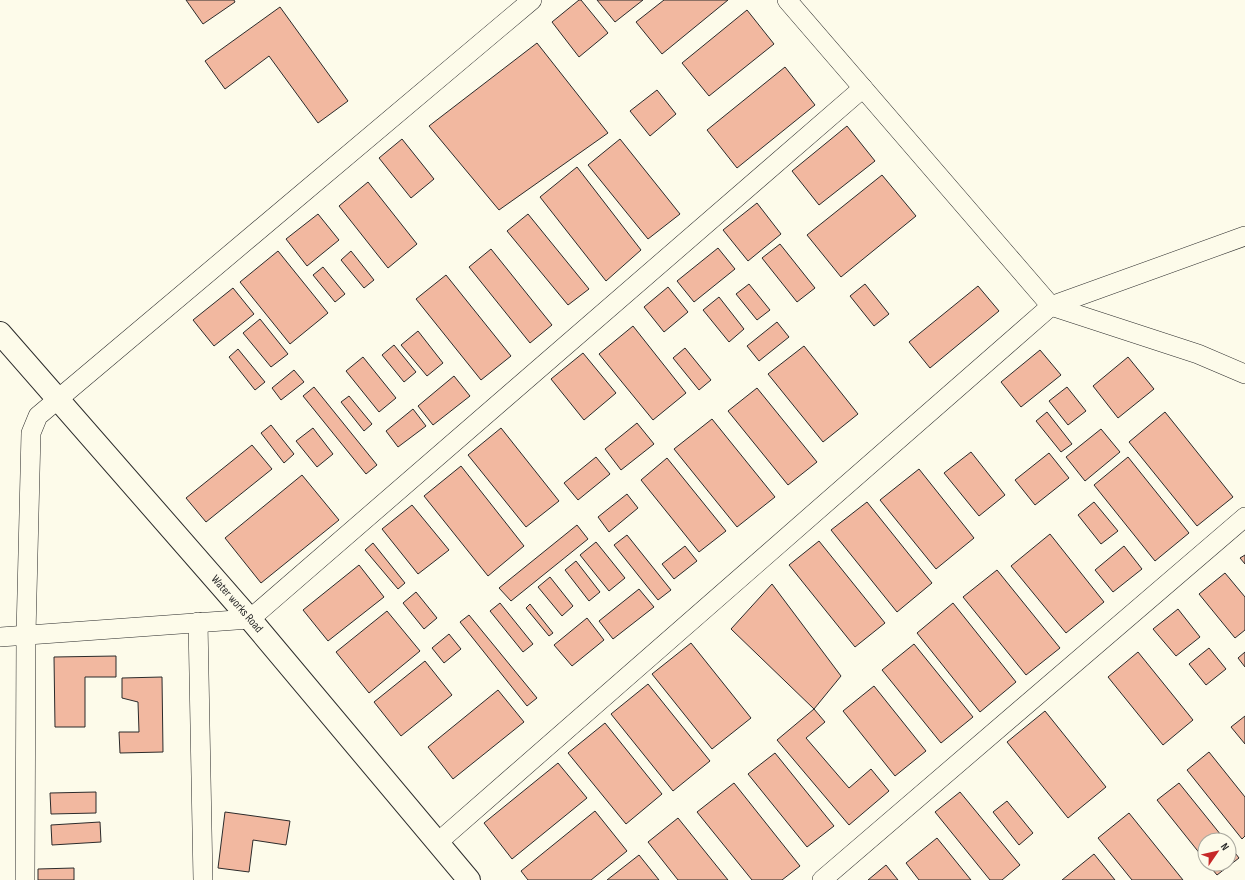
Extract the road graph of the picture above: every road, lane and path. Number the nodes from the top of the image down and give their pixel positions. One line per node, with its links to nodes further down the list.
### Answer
1 (532, 0): 8 (street)
2 (787, 0): 3 (street)
3 (863, 88): 5 (street); 10 (street)
4 (1245, 236): 5 (street)
5 (1051, 306): 7 (street); 14 (street)
6 (0, 333): 8 (street, Water works Road)
7 (1245, 374)
8 (59, 398): 10 (street, Water works Road); 12 (street)
9 (1245, 517): 18 (street)
10 (250, 619): 11 (street); 14 (street, Water works Road)
11 (198, 622): 12 (street); 16 (street)
12 (26, 634): 13 (street); 15 (street)
13 (0, 637)
14 (437, 843): 17 (street, Water works Road)
15 (25, 880)
16 (204, 880)
17 (469, 880)
18 (822, 880)

